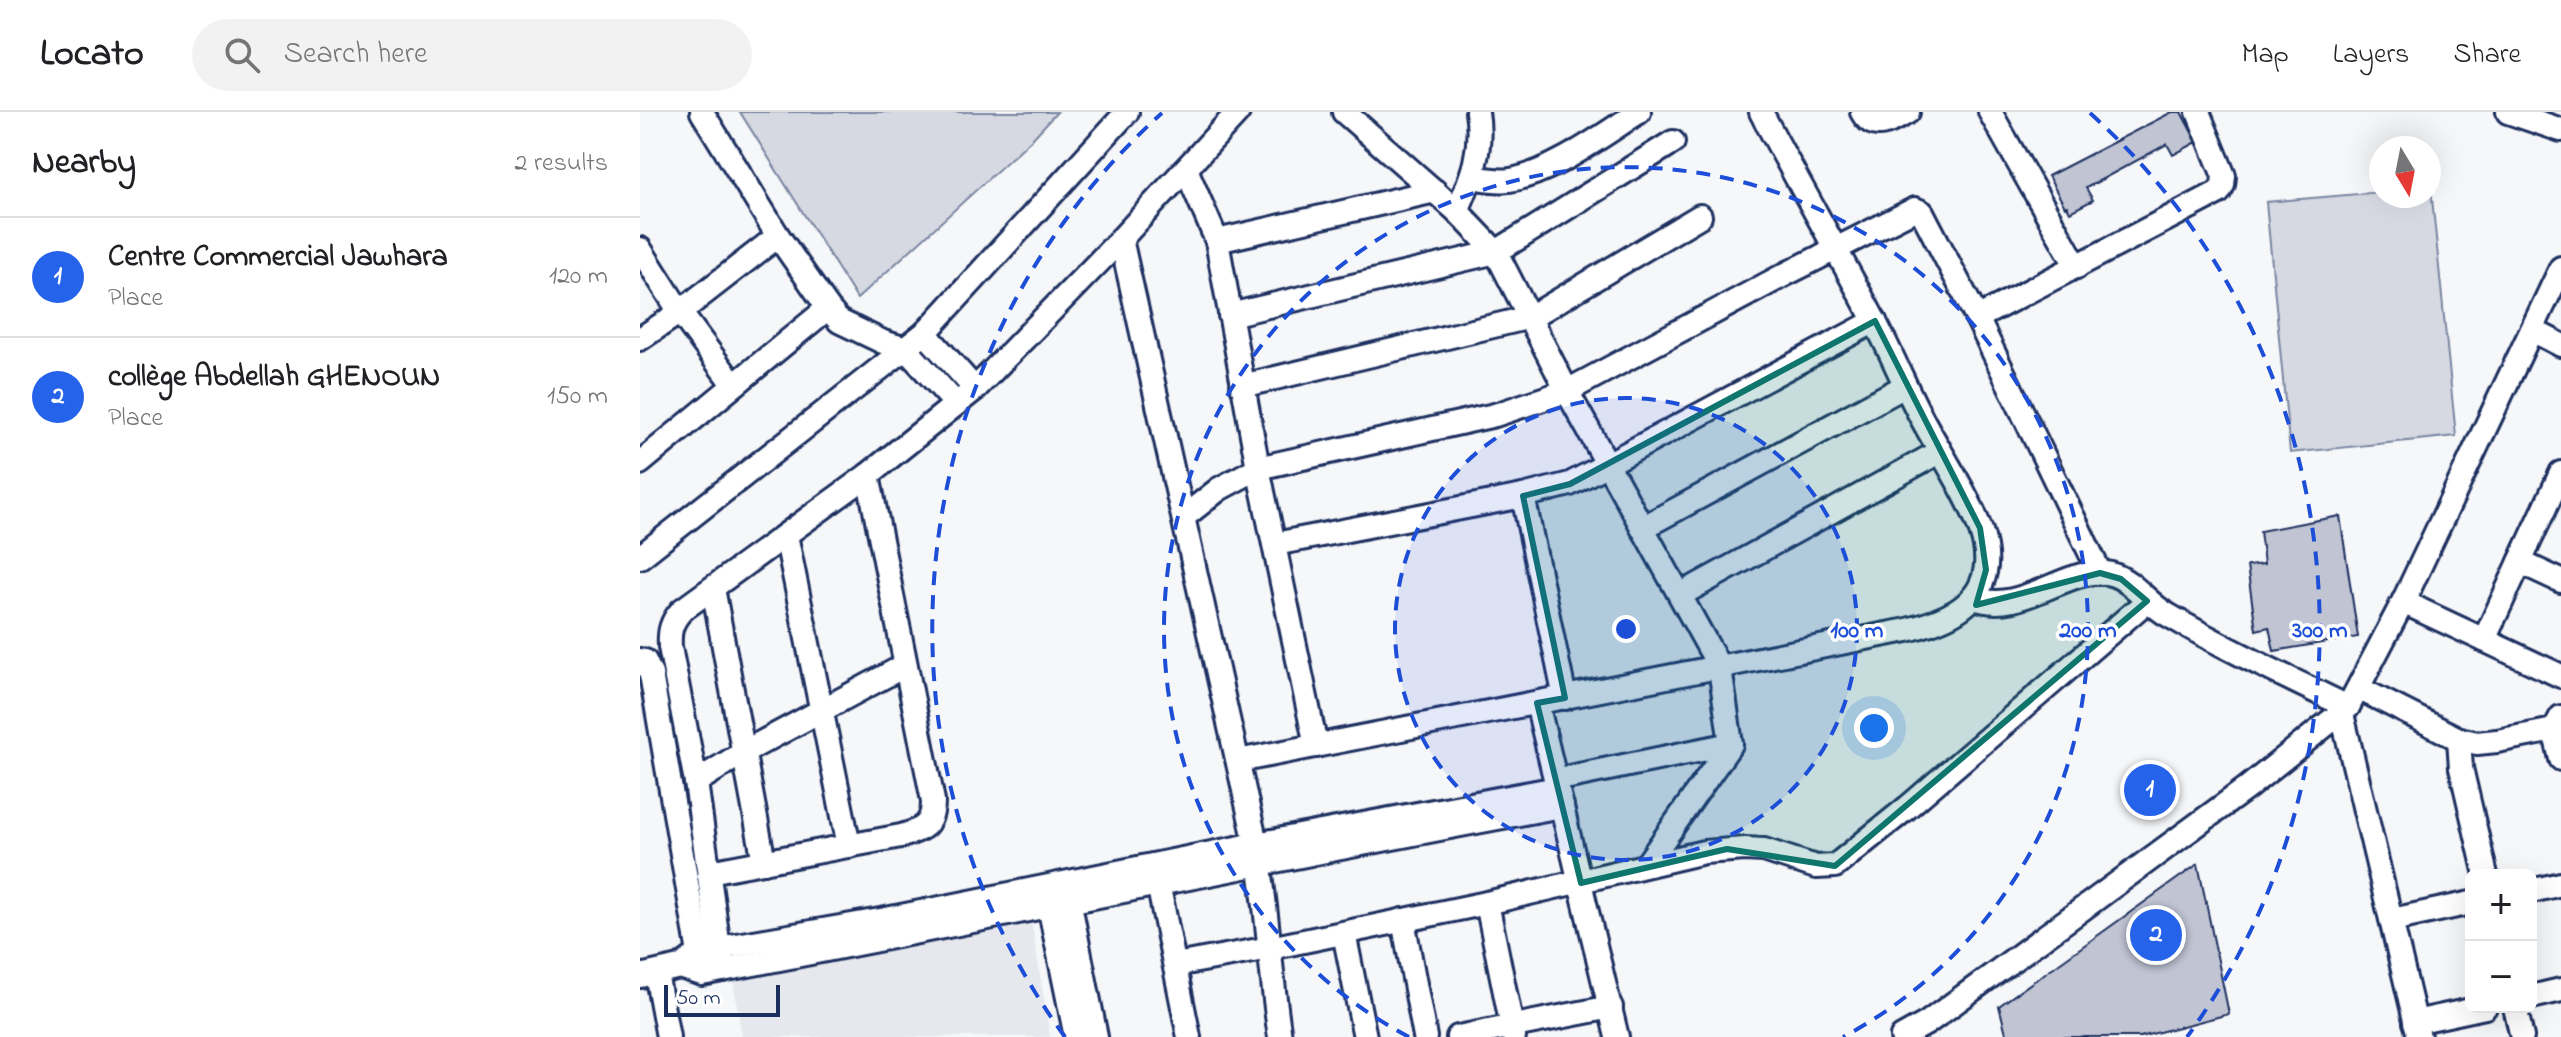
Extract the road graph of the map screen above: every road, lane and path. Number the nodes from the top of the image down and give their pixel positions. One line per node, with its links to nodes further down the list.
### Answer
1 (702, 112): 20 (street)
2 (1127, 112): 35 (street)
3 (1238, 112): 15 (street)
4 (1344, 112): 17 (street)
5 (1477, 112): 16 (street)
6 (1639, 112): 16 (street)
7 (1761, 112): 24 (street)
8 (1862, 112): 9 (street)
9 (1908, 112)
10 (1990, 112): 26 (street)
11 (2198, 112): 26 (street)
12 (2508, 112): 13 (street)
13 (2561, 130)
14 (1673, 142): 25 (street)
15 (1186, 169): 21 (street); 22 (street)
16 (1472, 177): 18 (street)
17 (1435, 191): 18 (street); 22 (street)
18 (1457, 211): 25 (street)
19 (1700, 216): 31 (street)
20 (778, 236): 28 (street); 29 (street)
21 (1121, 239): 42 (street); 52 (street)
22 (1217, 241): 30 (street)
23 (640, 249): 29 (street)
24 (1834, 250): 32 (street); 33 (street); 43 (street)
25 (1496, 252): 30 (street); 31 (street)
26 (2077, 267): 32 (street)
27 (2561, 268): 34 (street)
28 (828, 308): 38 (street); 39 (street)
29 (680, 312): 36 (street); 39 (street)
30 (1230, 315): 40 (street)
31 (1531, 317): 40 (street); 43 (street)
32 (1977, 318): 58 (street)
33 (1875, 321): 41 (street); 47 (street)
34 (2532, 330): 37 (street); 64 (street)
35 (925, 333): 38 (street); 42 (street)
36 (640, 339)
37 (2561, 345)
38 (906, 349): 44 (street); 56 (street)
39 (733, 384): 46 (street)
40 (1242, 386): 48 (street)
41 (1905, 386): 45 (street); 53 (street)
42 (975, 389): 44 (street)
43 (1567, 391): 47 (street); 48 (street)
44 (956, 404): 50 (street)
45 (1939, 452): 61 (street); 62 (street)
46 (640, 463)
47 (1608, 466): 51 (street); 53 (street)
48 (1258, 468): 52 (street); 55 (street)
49 (2561, 473): 57 (street)
50 (868, 475): 54 (street); 67 (street)
51 (1523, 496): 55 (street); 70 (street)
52 (1185, 516): 80 (street)
53 (1642, 528): 61 (street)
54 (786, 535): 60 (street); 73 (street)
55 (1275, 544): 77 (street)
56 (640, 557)
57 (2520, 562): 59 (street); 65 (street)
58 (2100, 573): 62 (street); 63 (street)
59 (2561, 581)
60 (713, 588): 78 (street); 81 (street)
61 (1680, 595): 68 (street)
62 (1973, 597): 68 (street)
63 (2147, 601): 72 (street); 86 (street)
64 (2403, 602): 65 (street); 72 (street)
65 (2484, 640): 69 (street)
66 (640, 660): 100 (street)
67 (904, 666): 73 (street); 83 (street)
68 (1720, 668): 70 (street); 76 (street)
69 (2561, 676)
70 (1565, 698): 71 (street)
71 (1537, 703): 77 (street); 82 (street)
72 (2350, 703): 75 (street); 97 (street); 119 (street)
73 (823, 709): 78 (street); 83 (street)
74 (2558, 723): 75 (street); 79 (street)
75 (2459, 739): 87 (street)
76 (1731, 744): 82 (street); 86 (street)
77 (1316, 746): 80 (street)
78 (744, 752): 81 (street); 85 (street)
79 (2561, 759)
80 (1238, 761): 84 (street)
81 (696, 782): 88 (street)
82 (1558, 792): 84 (street); 90 (street)
83 (849, 846): 85 (street)
84 (1258, 853): 89 (street); 93 (street); 99 (street)
85 (764, 862): 88 (street)
86 (1646, 865): 90 (street)
87 (2485, 869)
88 (709, 872): 100 (street)
89 (1158, 883): 93 (street); 101 (street)
90 (1581, 883): 94 (street); 105 (street)
91 (2561, 884): 92 (street)
92 (2537, 890)
93 (1057, 894): 100 (street); 111 (street); 112 (street)
94 (1487, 903): 96 (street); 109 (street)
95 (2465, 904): 97 (street)
96 (1403, 920): 98 (street); 116 (street)
97 (2392, 920): 108 (street)
98 (1344, 933): 99 (street); 115 (street)
99 (1270, 948): 101 (street); 114 (street)
100 (711, 961): 102 (street)
101 (1175, 965): 113 (street)
102 (648, 974): 110 (street)
103 (2561, 990): 104 (street)
104 (2537, 996)
105 (1611, 1007): 109 (street); 118 (street)
106 (2467, 1013): 108 (street)
107 (2516, 1013): 120 (street)
108 (2417, 1030)
109 (1513, 1032): 117 (street)
110 (668, 1037)
111 (1076, 1037)
112 (1096, 1037)
113 (1189, 1037)
114 (1280, 1037)
115 (1365, 1037)
116 (1425, 1037)
117 (1458, 1037)
118 (1617, 1037)
119 (1902, 1037)
120 (2522, 1037)

